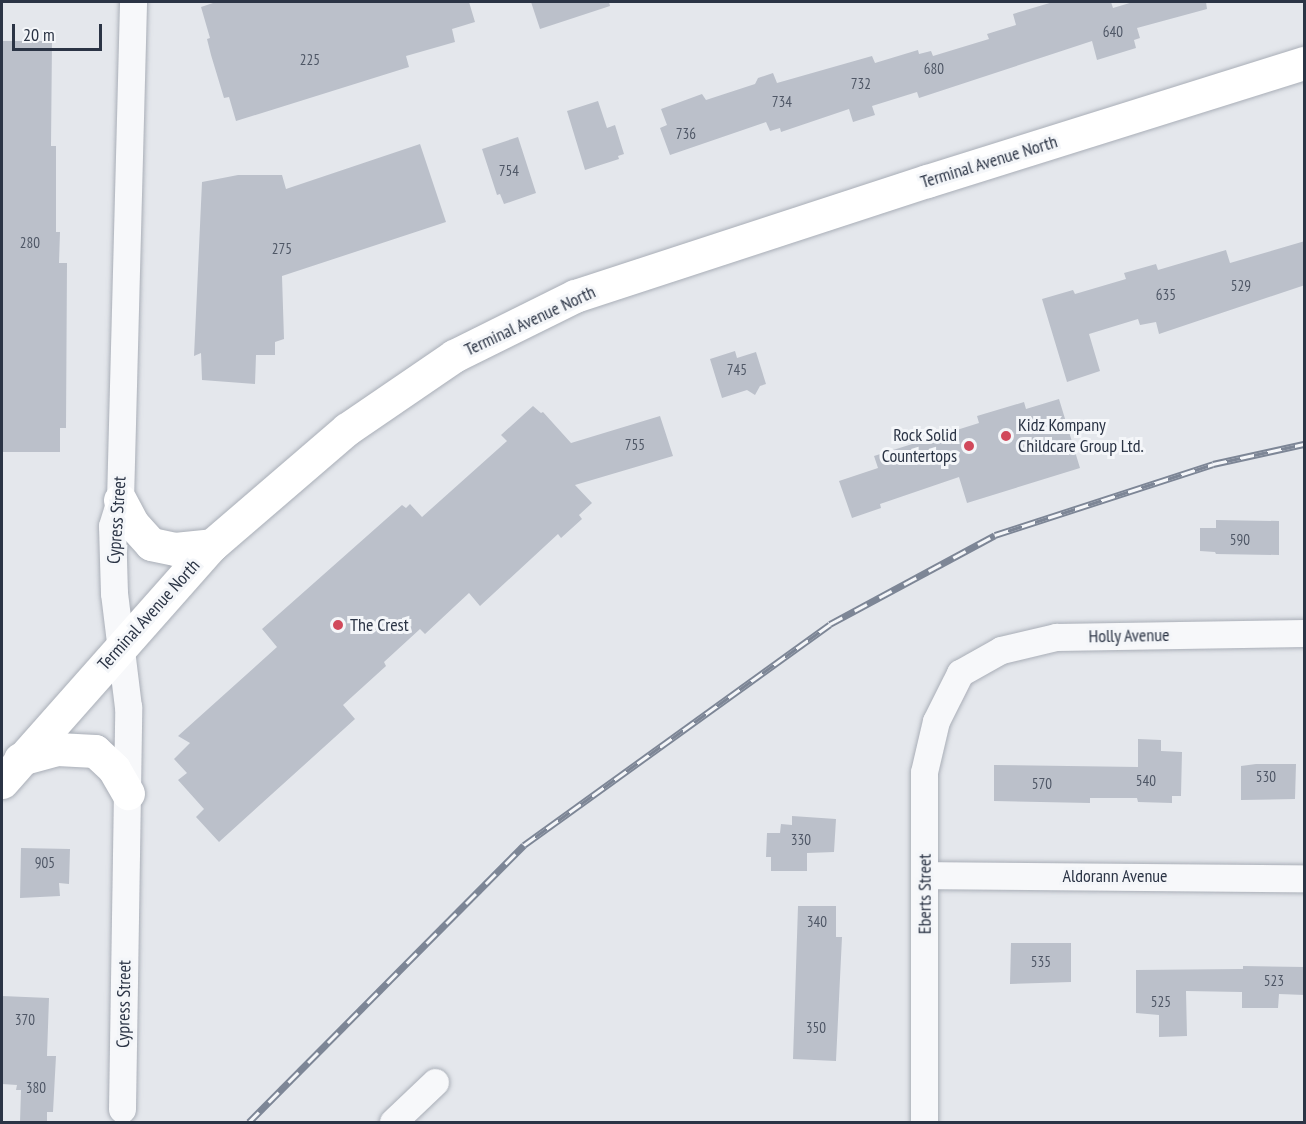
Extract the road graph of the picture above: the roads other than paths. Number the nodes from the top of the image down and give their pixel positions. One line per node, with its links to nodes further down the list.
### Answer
1 (133, 2): 3 (street, Cypress Street)
2 (1305, 63): 4 (main road, Terminal Avenue North)
3 (120, 500): 4 (main road); 6 (street, Cypress Street)
4 (212, 545): 6 (main road, Terminal Avenue North)
5 (1305, 633): 7 (street, Holly Avenue)
6 (121, 646): 8 (main road, Terminal Avenue North); 9 (street, Cypress Street)
7 (960, 673): 10 (street, Eberts Street)
8 (11, 771): 9 (main road)
9 (128, 793): 13 (street, Cypress Street)
10 (925, 875): 11 (street, Aldorann Avenue); 15 (street, Eberts Street)
11 (1305, 878)
12 (435, 1082): 14 (street)
13 (122, 1109)
14 (393, 1122)
15 (924, 1122)

